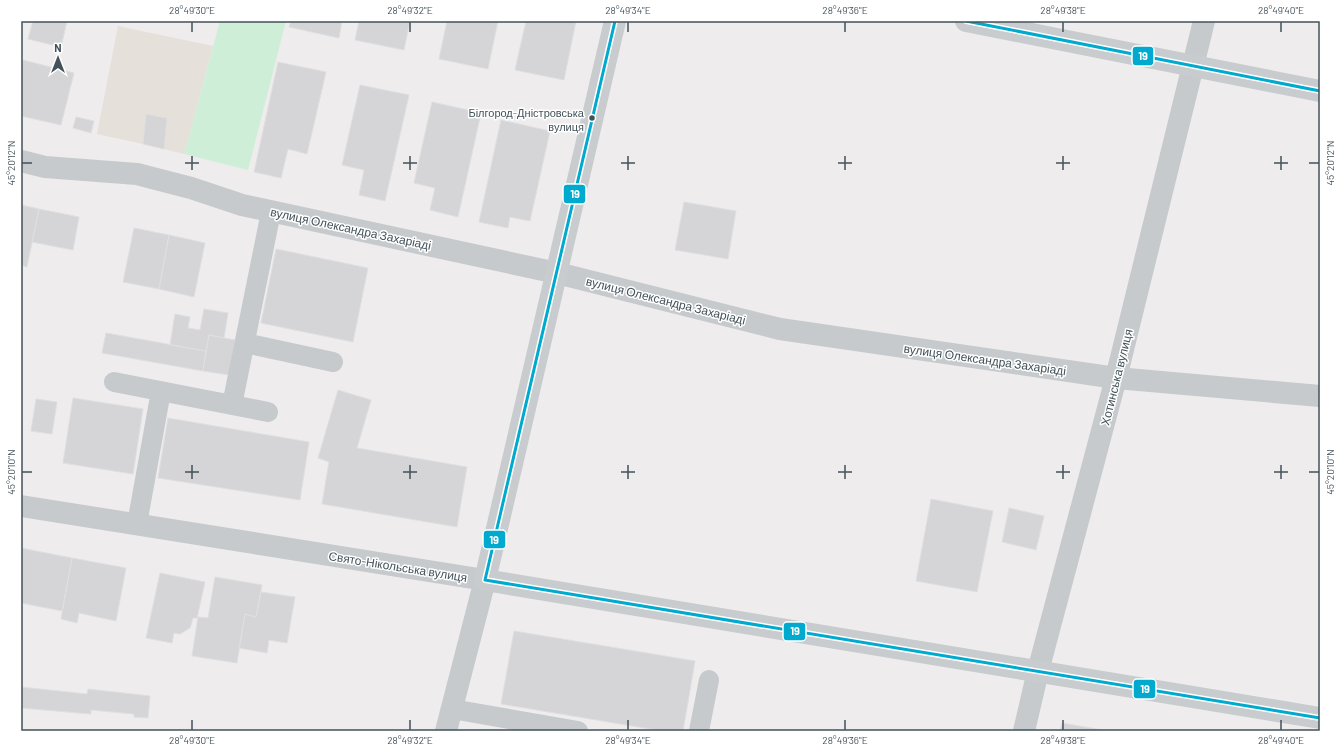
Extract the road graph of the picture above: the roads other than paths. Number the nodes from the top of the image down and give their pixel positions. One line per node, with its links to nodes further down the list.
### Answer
1 (615, 21): 8 (main road)
2 (966, 21): 4 (main road)
3 (1204, 21): 4 (street, Хотинська вулиця)
4 (1193, 65): 5 (main road); 11 (street, Хотинська вулиця)
5 (1320, 91)
6 (21, 161): 7 (street, вулиця Олександра Захаріаді)
7 (271, 212): 8 (street, вулиця Олександра Захаріаді); 9 (lane)
8 (557, 273): 11 (street, вулиця Олександра Захаріаді); 19 (main road)
9 (245, 343): 10 (lane); 15 (lane)
10 (333, 362)
11 (1116, 378): 14 (street, вулиця Олександра Захаріаді); 20 (street, Хотинська вулиця)
12 (114, 382): 13 (lane)
13 (161, 391): 15 (lane); 18 (lane)
14 (1320, 396)
15 (232, 406): 16 (lane)
16 (268, 412)
17 (21, 506): 18 (street, Свято-Нікольська вулиця)
18 (137, 524): 19 (street, Свято-Нікольська вулиця)
19 (485, 580): 20 (main road, Свято-Нікольська вулиця); 22 (street)
20 (1038, 671): 23 (main road, Свято-Нікольська вулиця); 27 (street, Хотинська вулиця)
21 (709, 680): 26 (lane)
22 (452, 709): 24 (street); 25 (lane)
23 (1320, 718)
24 (446, 731)
25 (578, 731)
26 (699, 731)
27 (1024, 731)

